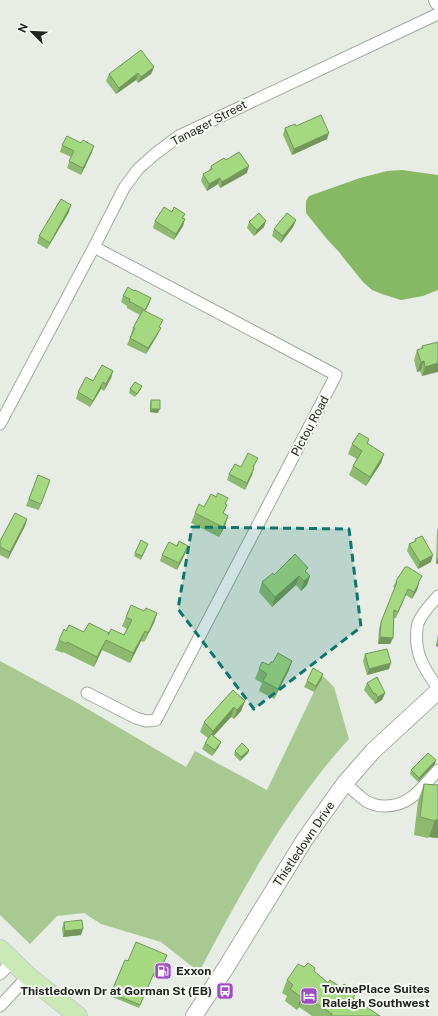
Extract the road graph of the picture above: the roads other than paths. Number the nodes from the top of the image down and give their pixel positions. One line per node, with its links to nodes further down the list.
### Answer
1 (438, 14): 2 (street, Tanager Street)
2 (94, 247): 3 (street, Tanager Street); 7 (street, Pictou Road)
3 (0, 424)
4 (438, 596): 5 (street)
5 (438, 688)
6 (438, 691): 9 (main road, Thistledown Drive)
7 (87, 693)
8 (438, 770): 9 (street)
9 (345, 783): 16 (main road, Thistledown Drive)
10 (0, 949): 11 (main road)
11 (14, 961): 12 (street); 13 (main road)
12 (0, 974)
13 (28, 976): 14 (street); 15 (main road)
14 (0, 1006)
15 (78, 1016)
16 (194, 1016)

